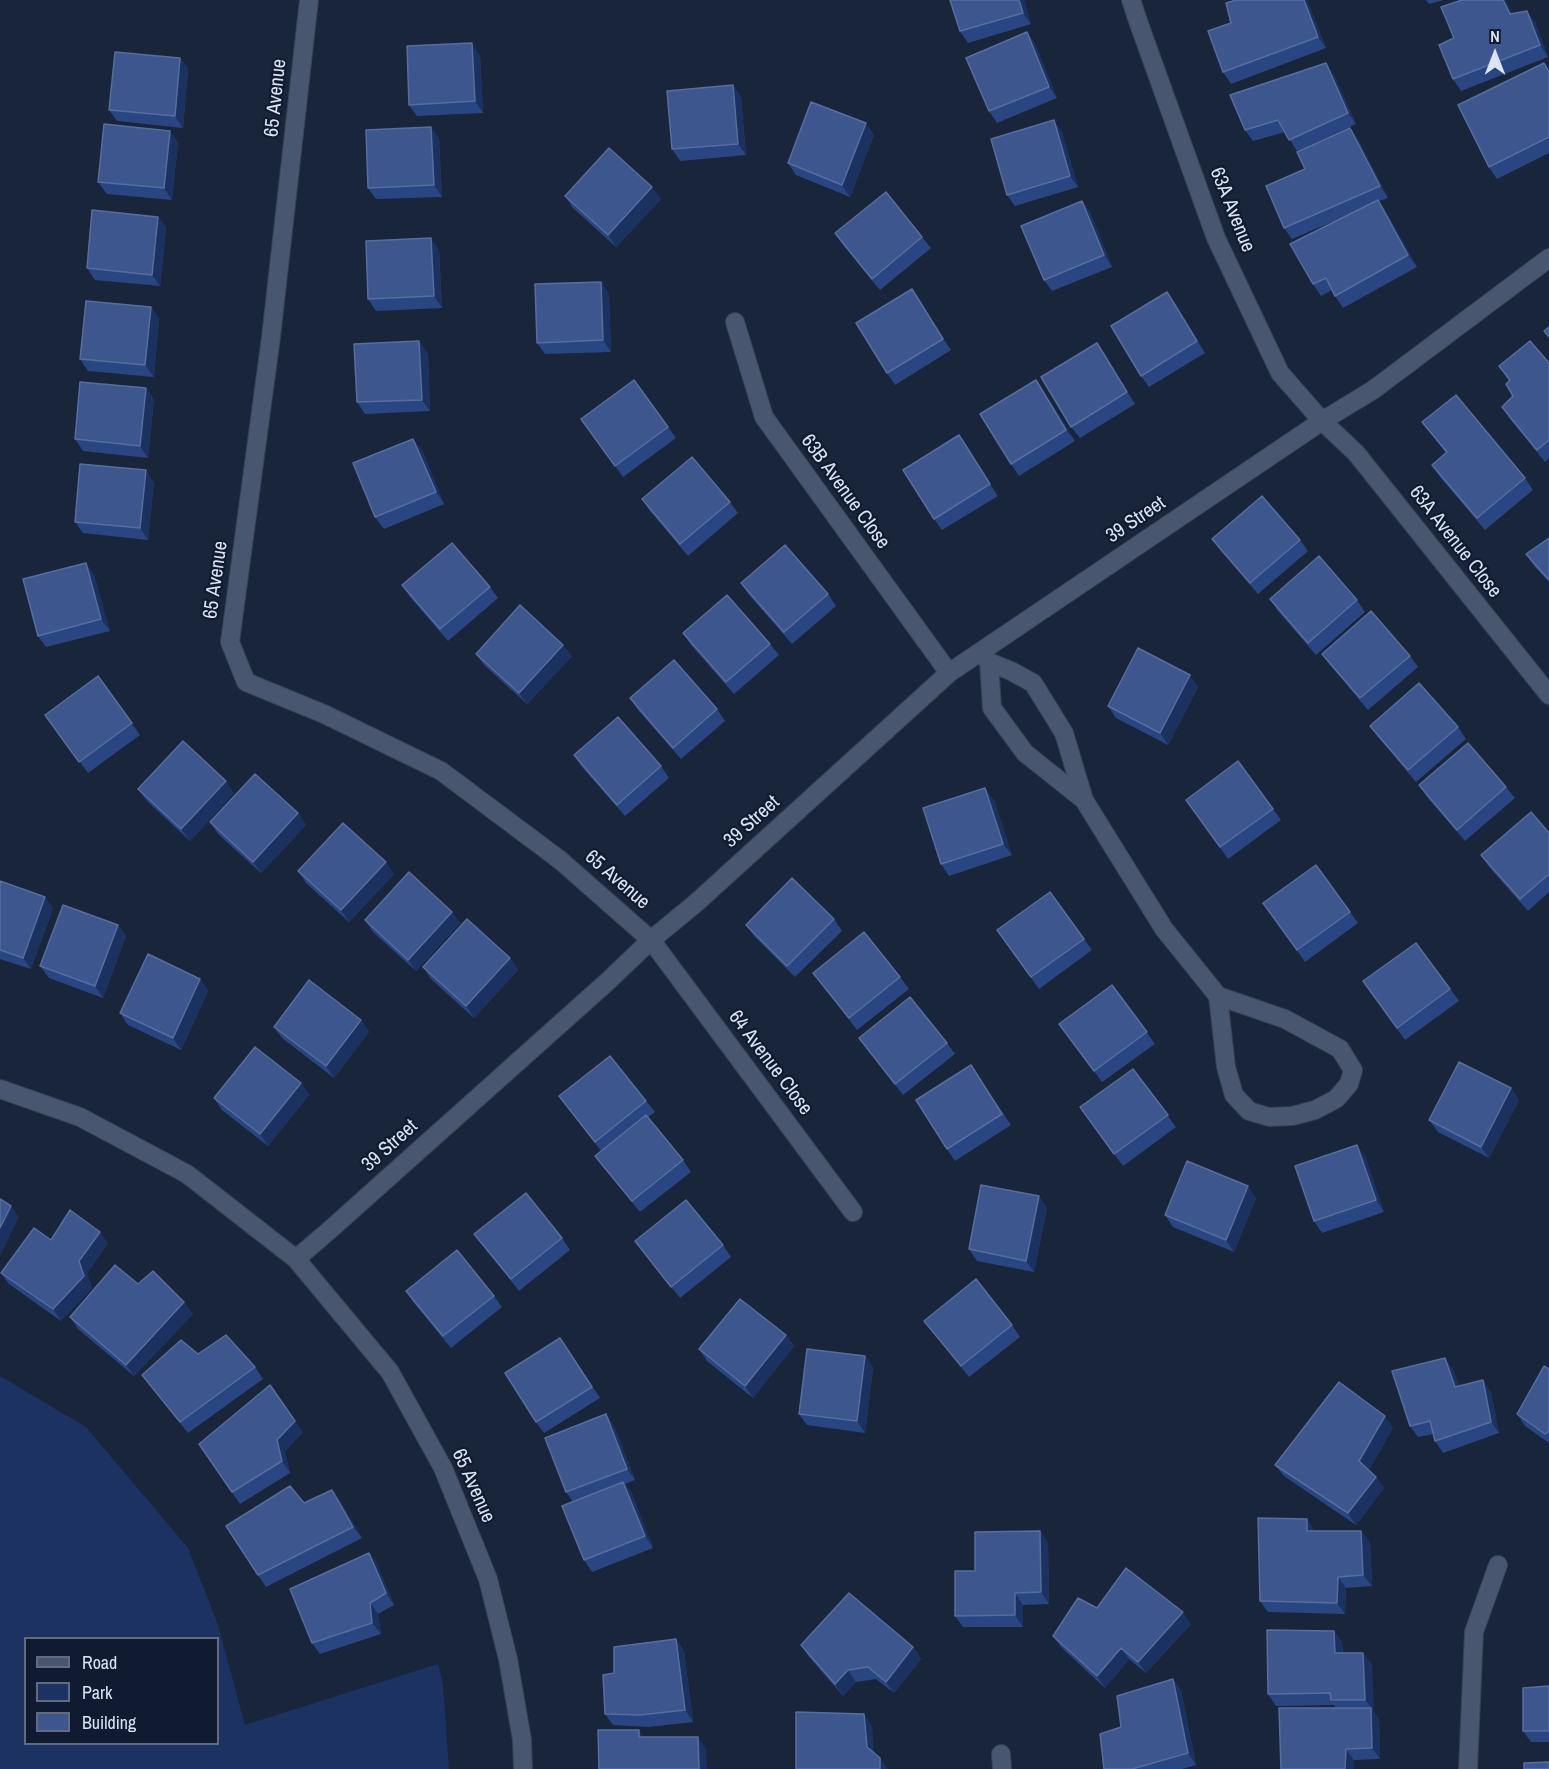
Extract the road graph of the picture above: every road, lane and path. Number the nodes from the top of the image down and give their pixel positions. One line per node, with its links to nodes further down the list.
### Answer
1 (309, 0): 10 (street, 65 Avenue)
2 (1131, 0): 5 (street, 63A Avenue)
3 (1549, 258): 5 (street, 39 Street)
4 (735, 322): 7 (street, 63B Avenue Close)
5 (1322, 421): 6 (street, 39 Street); 8 (street, 63A Avenue Close)
6 (985, 657): 7 (street, 39 Street); 9 (street); 9 (street)
7 (949, 673): 10 (street, 39 Street)
8 (1549, 695)
9 (1084, 800): 11 (street)
10 (651, 940): 13 (street, 64 Avenue Close); 14 (street, 39 Street)
11 (1218, 996): 11 (street)
12 (0, 1089): 14 (street)
13 (853, 1212)
14 (296, 1259): 16 (street, 65 Avenue)
15 (1498, 1565): 17 (street)
16 (523, 1769)
17 (1468, 1769)

